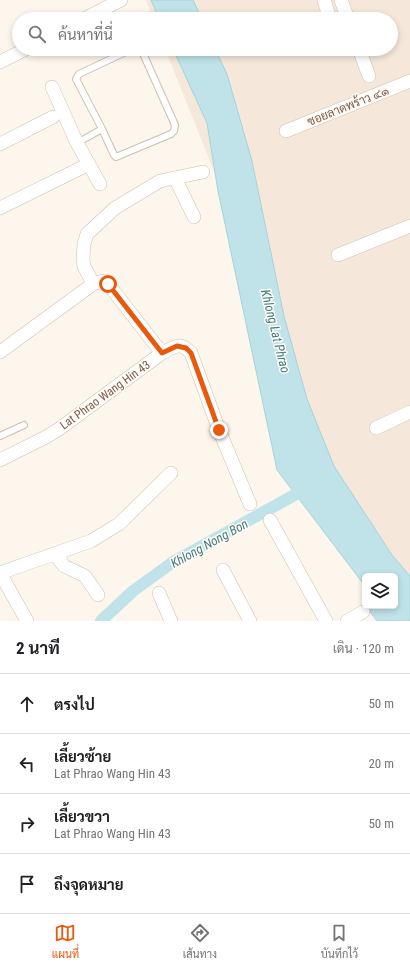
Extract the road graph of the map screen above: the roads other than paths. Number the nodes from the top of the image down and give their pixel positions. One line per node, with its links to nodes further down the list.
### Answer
1 (120, 0): 4 (street)
2 (324, 0): 5 (street)
3 (342, 0): 6 (street)
4 (97, 12)
5 (328, 12)
6 (346, 12)
7 (12, 56): 11 (street)
8 (117, 56): 16 (lane)
9 (144, 56): 16 (lane)
10 (362, 56): 12 (street)
11 (0, 62)
12 (369, 76)
13 (410, 81): 17 (street, ซอยลาดพร้าว ๔๑)
14 (52, 88): 18 (street)
15 (54, 117): 19 (street)
16 (102, 129): 18 (lane)
17 (286, 131)
18 (77, 143): 20 (street)
19 (0, 144)
20 (88, 164): 23 (street); 24 (street)
21 (203, 172): 22 (street)
22 (175, 178): 25 (street); 28 (street)
23 (100, 184)
24 (0, 208)
25 (194, 217)
26 (410, 226): 27 (street)
27 (338, 255)
28 (93, 284): 29 (street); 30 (street)
29 (0, 352)
30 (162, 353): 35 (street, Lat Phrao Wang Hin 43); 37 (street, Lat Phrao Wang Hin 43)
31 (410, 412): 33 (street)
32 (24, 425): 34 (lane)
33 (376, 428)
34 (0, 436)
35 (0, 460)
36 (171, 473): 39 (street)
37 (250, 504)
38 (270, 520): 48 (street)
39 (55, 554): 41 (street); 43 (street)
40 (223, 570): 47 (street)
41 (0, 573): 45 (street)
42 (159, 593): 46 (street)
43 (98, 595)
44 (363, 612): 49 (street)
45 (27, 621)
46 (171, 621)
47 (250, 621)
48 (326, 621)
49 (347, 621)

